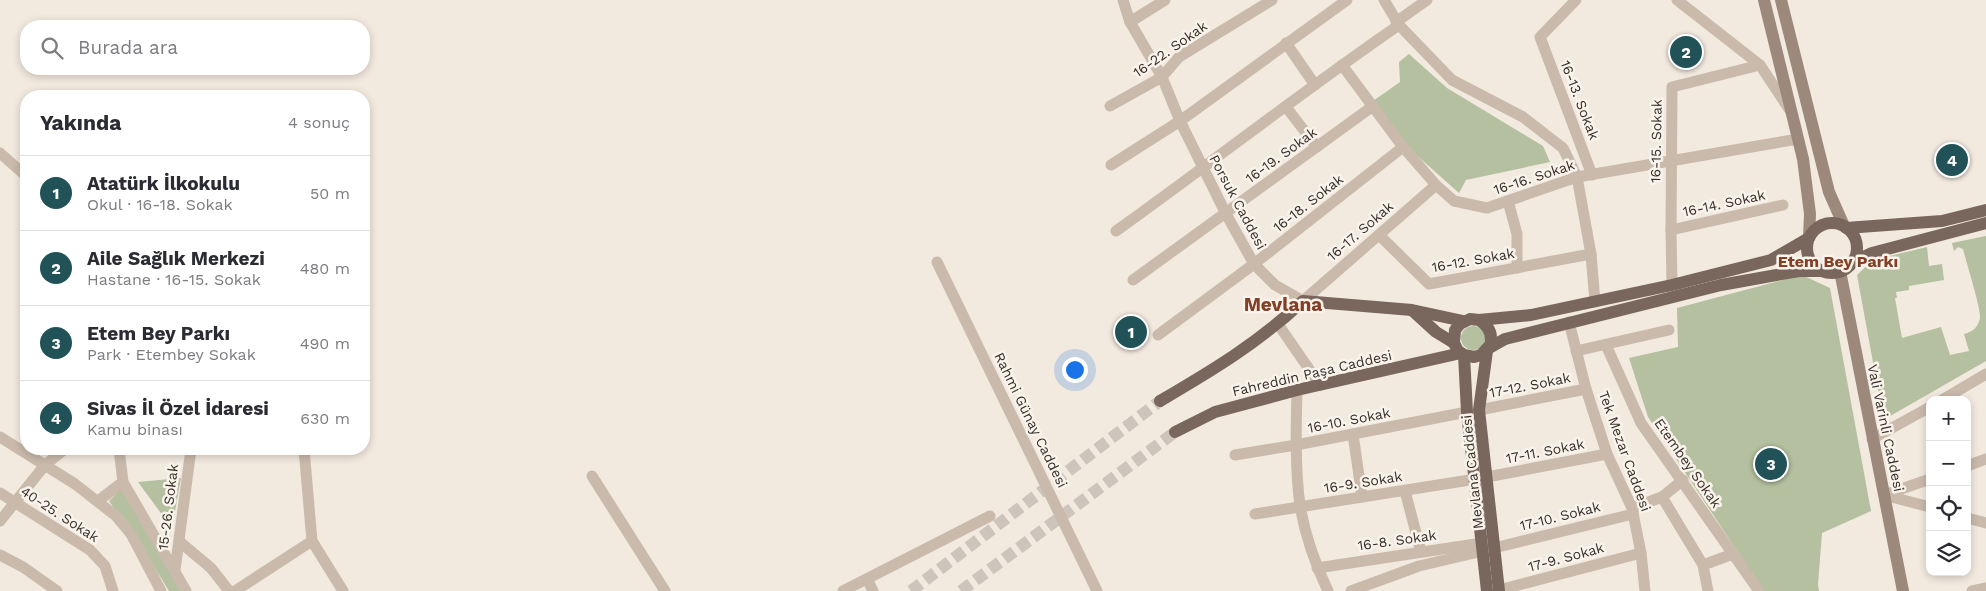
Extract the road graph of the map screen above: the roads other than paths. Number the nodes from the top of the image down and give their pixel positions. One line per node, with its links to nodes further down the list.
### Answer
1 (1122, 0): 11 (street, Porsuk Caddesi)
2 (1164, 0): 11 (street)
3 (1272, 0): 16 (street, 16-22. Sokak)
4 (1347, 0): 13 (street)
5 (1384, 0): 12 (street)
6 (1427, 0): 12 (street)
7 (1677, 0): 15 (street)
8 (1764, 0): 21 (main road)
9 (1781, 0): 39 (main road)
10 (1570, 2): 31 (street, 16-13. Sokak)
11 (1130, 22): 16 (street, Porsuk Caddesi)
12 (1398, 24): 14 (street); 32 (street)
13 (1286, 43): 17 (street); 22 (street)
14 (1342, 65): 17 (street); 19 (street, 16-16. Sokak)
15 (1760, 65): 21 (street); 27 (street, 16-15. Sokak)
16 (1162, 77): 18 (street, 16-22. Sokak); 22 (street, Porsuk Caddesi)
17 (1315, 85): 20 (street)
18 (1110, 106)
19 (1373, 106): 24 (street, 16-19. Sokak); 25 (street, 16-16. Sokak)
20 (1286, 107): 24 (street); 29 (street)
21 (1789, 110): 23 (main road)
22 (1180, 120): 28 (street); 29 (street, Porsuk Caddesi)
23 (1798, 139): 27 (street, 16-16. Sokak); 43 (main road)
24 (1317, 147): 37 (street, 16-19. Sokak)
25 (1403, 148): 33 (street, 16-16. Sokak); 47 (street, 16-18. Sokak)
26 (0, 153): 30 (street)
27 (1671, 161): 31 (street, 16-16. Sokak); 40 (street, 16-15. Sokak)
28 (1112, 165)
29 (1204, 169): 37 (street, Porsuk Caddesi); 41 (street)
30 (20, 171)
31 (1592, 175): 32 (street, 16-16. Sokak)
32 (1577, 177): 34 (street, 16-16. Sokak); 44 (street)
33 (1436, 185): 34 (street, 16-16. Sokak); 42 (street, 16-17. Sokak)
34 (1508, 200): 48 (street)
35 (1783, 205): 40 (street, 16-14. Sokak)
36 (1986, 210): 39 (main road)
37 (1226, 214): 47 (street, Porsuk Caddesi); 51 (street, 16-19. Sokak)
38 (1986, 223): 46 (main road)
39 (1845, 227): 43 (main road); 46 (main road)
40 (1671, 230): 52 (street, 16-15. Sokak)
41 (1116, 231)
42 (1380, 234): 48 (street, 16-12. Sokak); 53 (street, 16-17. Sokak)
43 (1809, 238): 49 (main road); 52 (main road)
44 (1591, 254): 48 (street, 16-12. Sokak); 54 (street)
45 (937, 262): 132 (street, Rahmi Günay Caddesi)
46 (1851, 263): 50 (main road)
47 (1254, 264): 53 (street, Porsuk Caddesi); 61 (street, 16-18. Sokak)
48 (1517, 268)
49 (1823, 271): 50 (main road); 58 (main road)
50 (1840, 271): 77 (main road, Vali Varinli Caddesi)
51 (1133, 280)
52 (1672, 285): 54 (main road)
53 (1303, 301): 55 (main road, Porsuk Caddesi); 59 (main road, Fahreddin Paşa Caddesi)
54 (1595, 302): 56 (main road)
55 (1412, 310): 57 (main road, Porsuk Caddesi); 64 (main road)
56 (1479, 320): 57 (main road); 63 (main road)
57 (1463, 321): 64 (main road)
58 (1568, 322): 63 (main road); 65 (street, Tek Mezar Caddesi)
59 (1278, 324): 67 (street); 71 (main road, Fahreddin Paşa Caddesi)
60 (1668, 330): 62 (street)
61 (1158, 335)
62 (1606, 345): 65 (street); 92 (street, Etembey Sokak)
63 (1488, 349): 64 (main road); 73 (main road, Mevlana Caddesi)
64 (1459, 351): 67 (main road, Fahreddin Paşa Caddesi); 73 (main road, Mevlana Caddesi)
65 (1576, 351): 68 (street, Tek Mezar Caddesi)
66 (1986, 374): 70 (street)
67 (1320, 385): 69 (main road, Fahreddin Paşa Caddesi)
68 (1586, 389): 73 (street, 17-12. Sokak); 80 (street, Tek Mezar Caddesi)
69 (1297, 390): 74 (main road, Fahreddin Paşa Caddesi); 78 (street)
70 (1949, 396)
71 (1160, 401)
72 (1926, 409): 77 (street)
73 (1473, 411): 75 (street, 16-10. Sokak); 91 (main road, Mevlana Caddesi)
74 (1175, 432)
75 (1353, 434): 78 (street, 16-10. Sokak); 98 (street)
76 (0, 437): 79 (street)
77 (1872, 439): 97 (main road, Vali Varinli Caddesi)
78 (1296, 446): 86 (street, 16-10. Sokak); 103 (street)
79 (20, 449)
80 (1607, 454): 91 (street, 17-11. Sokak); 104 (street, Tek Mezar Caddesi)
81 (29, 455): 88 (street)
82 (58, 455): 88 (street)
83 (120, 455): 94 (street)
84 (190, 455): 111 (street, 15-26. Sokak)
85 (305, 455): 110 (street)
86 (1235, 455)
87 (1986, 459): 89 (street)
88 (45, 465): 100 (street); 101 (street)
89 (1971, 465)
90 (592, 476): 129 (street)
91 (1482, 478): 95 (street, 16-9. Sokak); 112 (main road, Mevlana Caddesi)
92 (1683, 480): 99 (street); 115 (street, Etembey Sokak)
93 (1926, 480): 97 (street)
94 (123, 482): 100 (street); 119 (street)
95 (1405, 490): 98 (street, 16-9. Sokak); 113 (street)
96 (0, 493): 101 (street, 40-25. Sokak)
97 (1884, 495): 102 (street); 139 (main road, Vali Varinli Caddesi)
98 (1362, 498): 103 (street, 16-9. Sokak)
99 (1662, 498): 104 (street, 17-10. Sokak); 117 (street)
100 (98, 501): 124 (street)
101 (16, 503): 108 (street); 123 (street, 40-25. Sokak)
102 (1926, 506)
103 (1300, 507): 105 (street, 16-9. Sokak); 118 (street)
104 (1632, 511): 112 (street, 17-10. Sokak); 114 (street, Tek Mezar Caddesi)
105 (1255, 514)
106 (990, 516): 120 (street)
107 (1971, 519): 109 (street)
108 (0, 521)
109 (1986, 523)
110 (312, 541): 127 (street); 128 (street)
111 (180, 542): 119 (street, 15-26. Sokak); 126 (street)
112 (1487, 547): 113 (street, 16-8. Sokak); 134 (street, 16-8. Sokak); 135 (main road, Mevlana Caddesi)
113 (1420, 552): 118 (street, 16-8. Sokak)
114 (1641, 553): 135 (street, 17-9. Sokak); 136 (street, Tek Mezar Caddesi)
115 (1734, 554): 117 (street); 138 (street, Etembey Sokak)
116 (0, 555): 122 (street)
117 (1703, 565): 137 (street)
118 (1317, 568): 133 (street)
119 (175, 570): 125 (street)
120 (867, 579): 130 (street); 131 (street)
121 (1986, 588): 140 (street)
122 (57, 591)
123 (113, 591)
124 (161, 591)
125 (186, 591)
126 (229, 591)
127 (235, 591)
128 (342, 591)
129 (665, 591)
130 (843, 591)
131 (873, 591)
132 (1097, 591)
133 (1328, 591)
134 (1351, 591)
135 (1495, 591)
136 (1644, 591)
137 (1708, 591)
138 (1759, 591)
139 (1903, 591)
140 (1972, 591)

